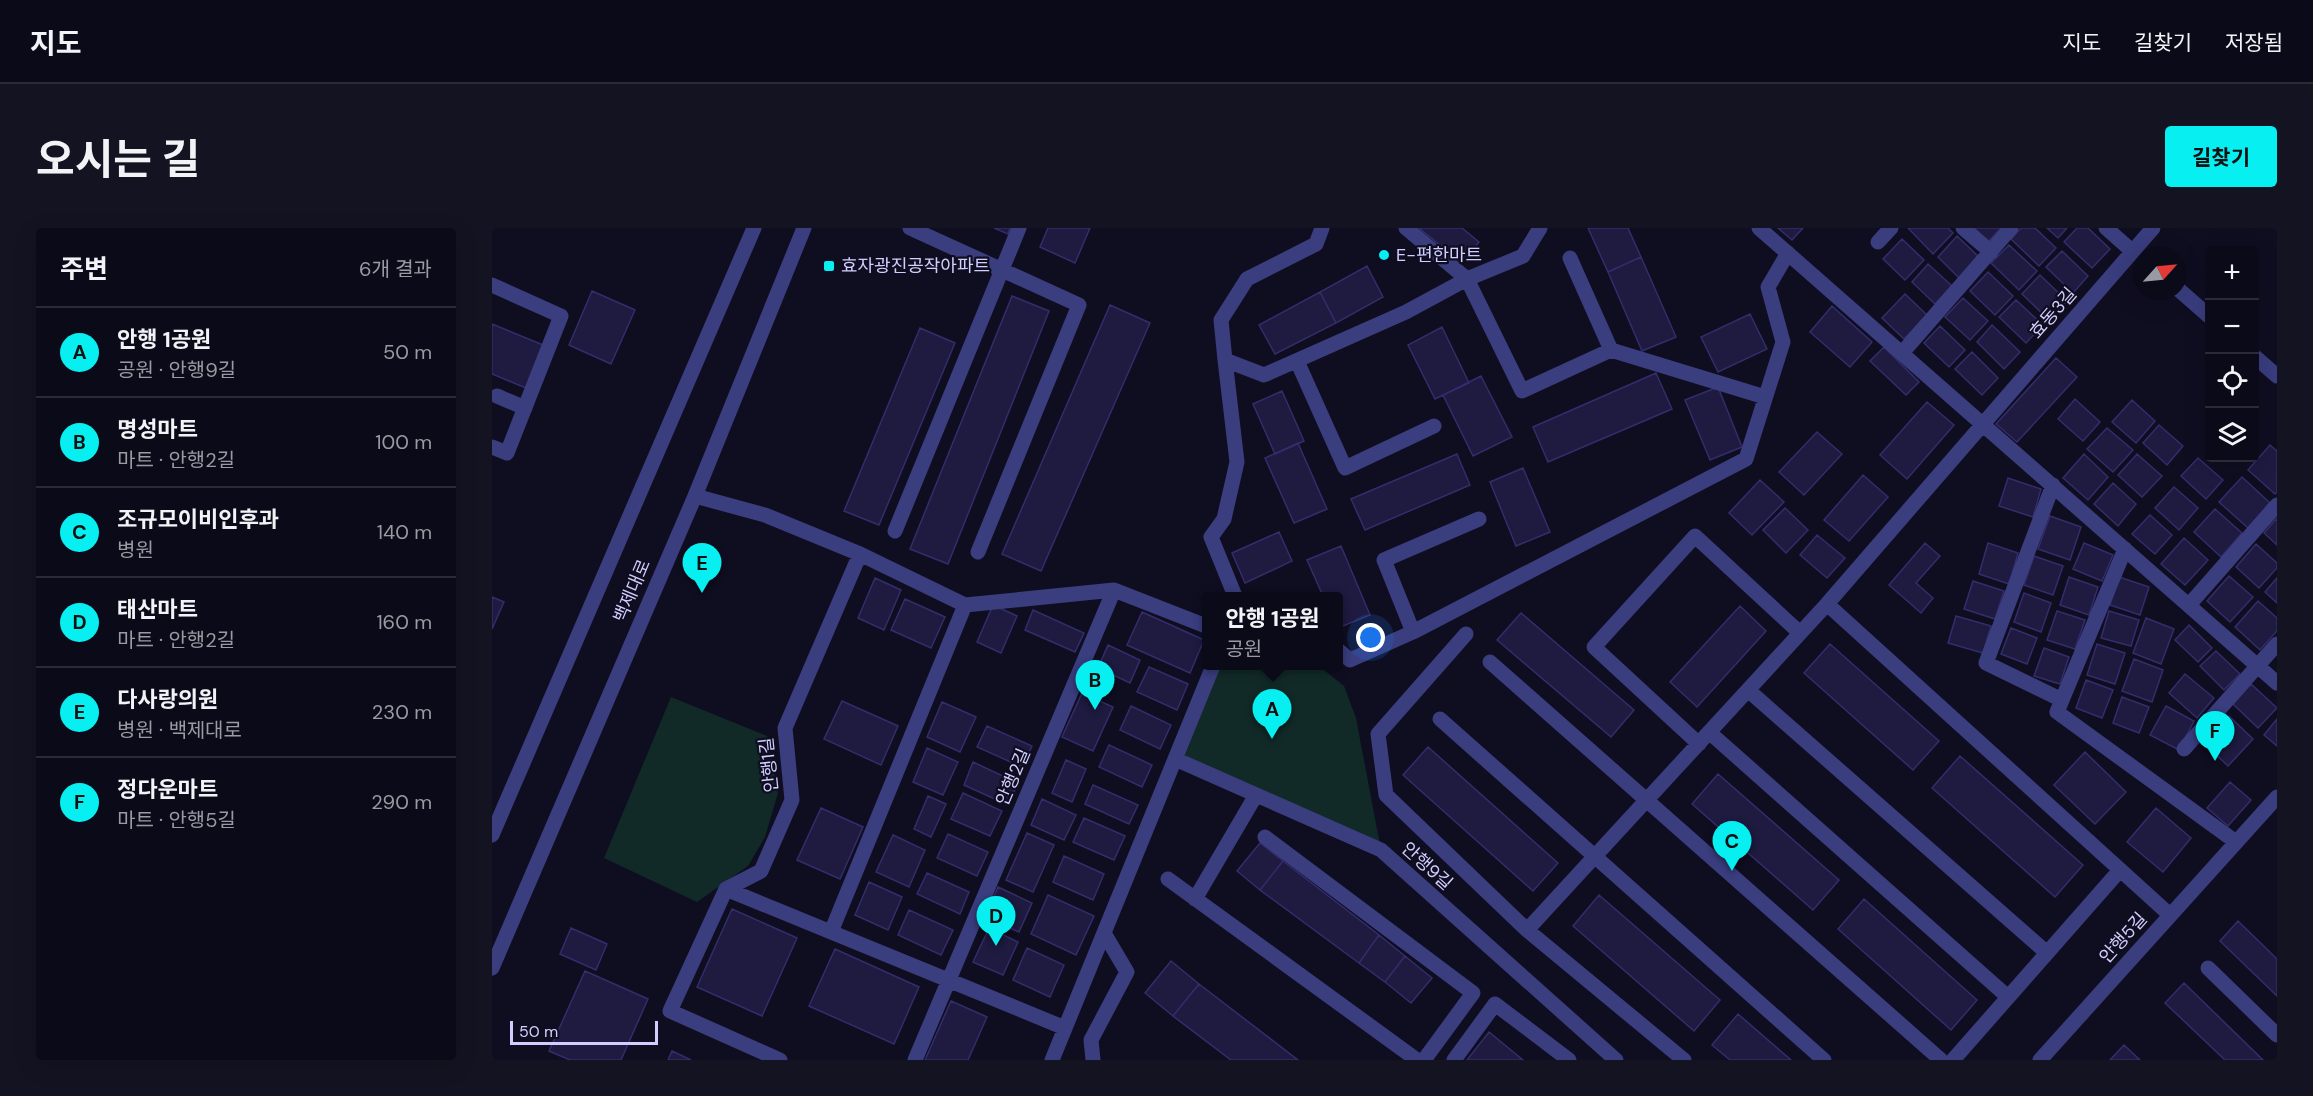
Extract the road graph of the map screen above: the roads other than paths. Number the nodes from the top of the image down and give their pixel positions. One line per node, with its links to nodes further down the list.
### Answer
1 (754, 228): 68 (street, 백제대로)
2 (804, 228): 37 (street, 백제대로)
3 (910, 228): 19 (street)
4 (1019, 228): 19 (street)
5 (1322, 228): 26 (street)
6 (1406, 228): 20 (street)
7 (1540, 228): 20 (street)
8 (1759, 228): 17 (street)
9 (1891, 228): 14 (street)
10 (1963, 228): 15 (street)
11 (2011, 228): 15 (street)
12 (2106, 228): 16 (street)
13 (2153, 228): 16 (street, 효동3길)
14 (1878, 242)
15 (1991, 252): 25 (street)
16 (2132, 252): 33 (street, 효동3길)
17 (1788, 253): 25 (street); 31 (street)
18 (1570, 258): 24 (street)
19 (1001, 269): 40 (street); 42 (street)
20 (1467, 279): 24 (street); 28 (street)
21 (492, 285): 32 (street)
22 (2187, 298): 23 (street)
23 (2205, 313)
24 (1611, 350): 31 (street)
25 (1902, 353): 33 (street)
26 (1225, 360): 28 (street); 45 (street)
27 (2259, 360): 29 (street)
28 (1297, 361): 34 (street)
29 (2277, 376)
30 (497, 396): 32 (street)
31 (1765, 397): 50 (street)
32 (525, 408): 35 (street)
33 (1983, 423): 36 (street); 46 (street, 효동3길)
34 (1434, 426)
35 (492, 447)
36 (2053, 485): 41 (street); 60 (street)
37 (695, 495): 43 (street); 81 (street, 백제대로)
38 (2277, 505): 48 (street)
39 (1479, 519): 50 (street)
40 (895, 531)
41 (2125, 549): 48 (street); 60 (street)
42 (978, 552)
43 (860, 554): 47 (street); 74 (street, 안행1길)
44 (1114, 590): 47 (street); 49 (street); 83 (street, 안행2길)
45 (1233, 592)
46 (1827, 604): 51 (street, 효동3길); 72 (street)
47 (965, 605): 78 (street)
48 (2189, 605): 56 (street)
49 (1202, 624)
50 (1413, 632): 54 (street)
51 (1800, 633): 59 (street, 효동3길); 62 (street)
52 (1466, 634): 77 (street)
53 (2277, 644): 56 (street)
54 (1343, 654)
55 (1490, 663): 67 (street)
56 (2258, 666): 58 (street); 63 (street)
57 (1211, 670): 64 (street)
58 (2277, 683)
59 (1748, 690): 62 (street, 효동3길); 80 (street)
60 (2062, 700): 70 (street)
61 (1440, 718): 71 (street)
62 (1704, 738): 67 (street, 효동3길); 84 (street)
63 (2184, 749)
64 (1175, 759): 65 (street, 안행9길); 79 (street)
65 (1256, 795): 75 (street); 95 (street, 안행9길)
66 (2277, 797): 70 (street, 안행5길)
67 (1646, 800): 71 (street, 효동3길); 98 (street)
68 (492, 835)
69 (1265, 837): 92 (street)
70 (2236, 842): 76 (street, 안행5길)
71 (1595, 856): 77 (street, 효동3길); 97 (street)
72 (2120, 870): 76 (street); 80 (street)
73 (1168, 879): 75 (street)
74 (726, 889): 78 (street); 87 (street)
75 (1195, 899): 91 (street)
76 (2170, 915): 100 (street, 안행5길)
77 (1527, 930): 96 (street)
78 (831, 932): 83 (street)
79 (1104, 933): 85 (street); 90 (street)
80 (2047, 953): 84 (street)
81 (492, 968)
82 (2208, 968): 86 (street)
83 (948, 980): 85 (street); 88 (street, 안행2길)
84 (2008, 997): 99 (street)
85 (1065, 1028): 89 (street)
86 (2277, 1035)
87 (780, 1060)
88 (915, 1060)
89 (1052, 1060)
90 (1093, 1060)
91 (1417, 1060)
92 (1424, 1060)
93 (1454, 1060): 94 (street)
94 (1569, 1060)
95 (1616, 1060)
96 (1684, 1060)
97 (1824, 1060)
98 (1941, 1060)
99 (1953, 1060)
100 (2040, 1060)

